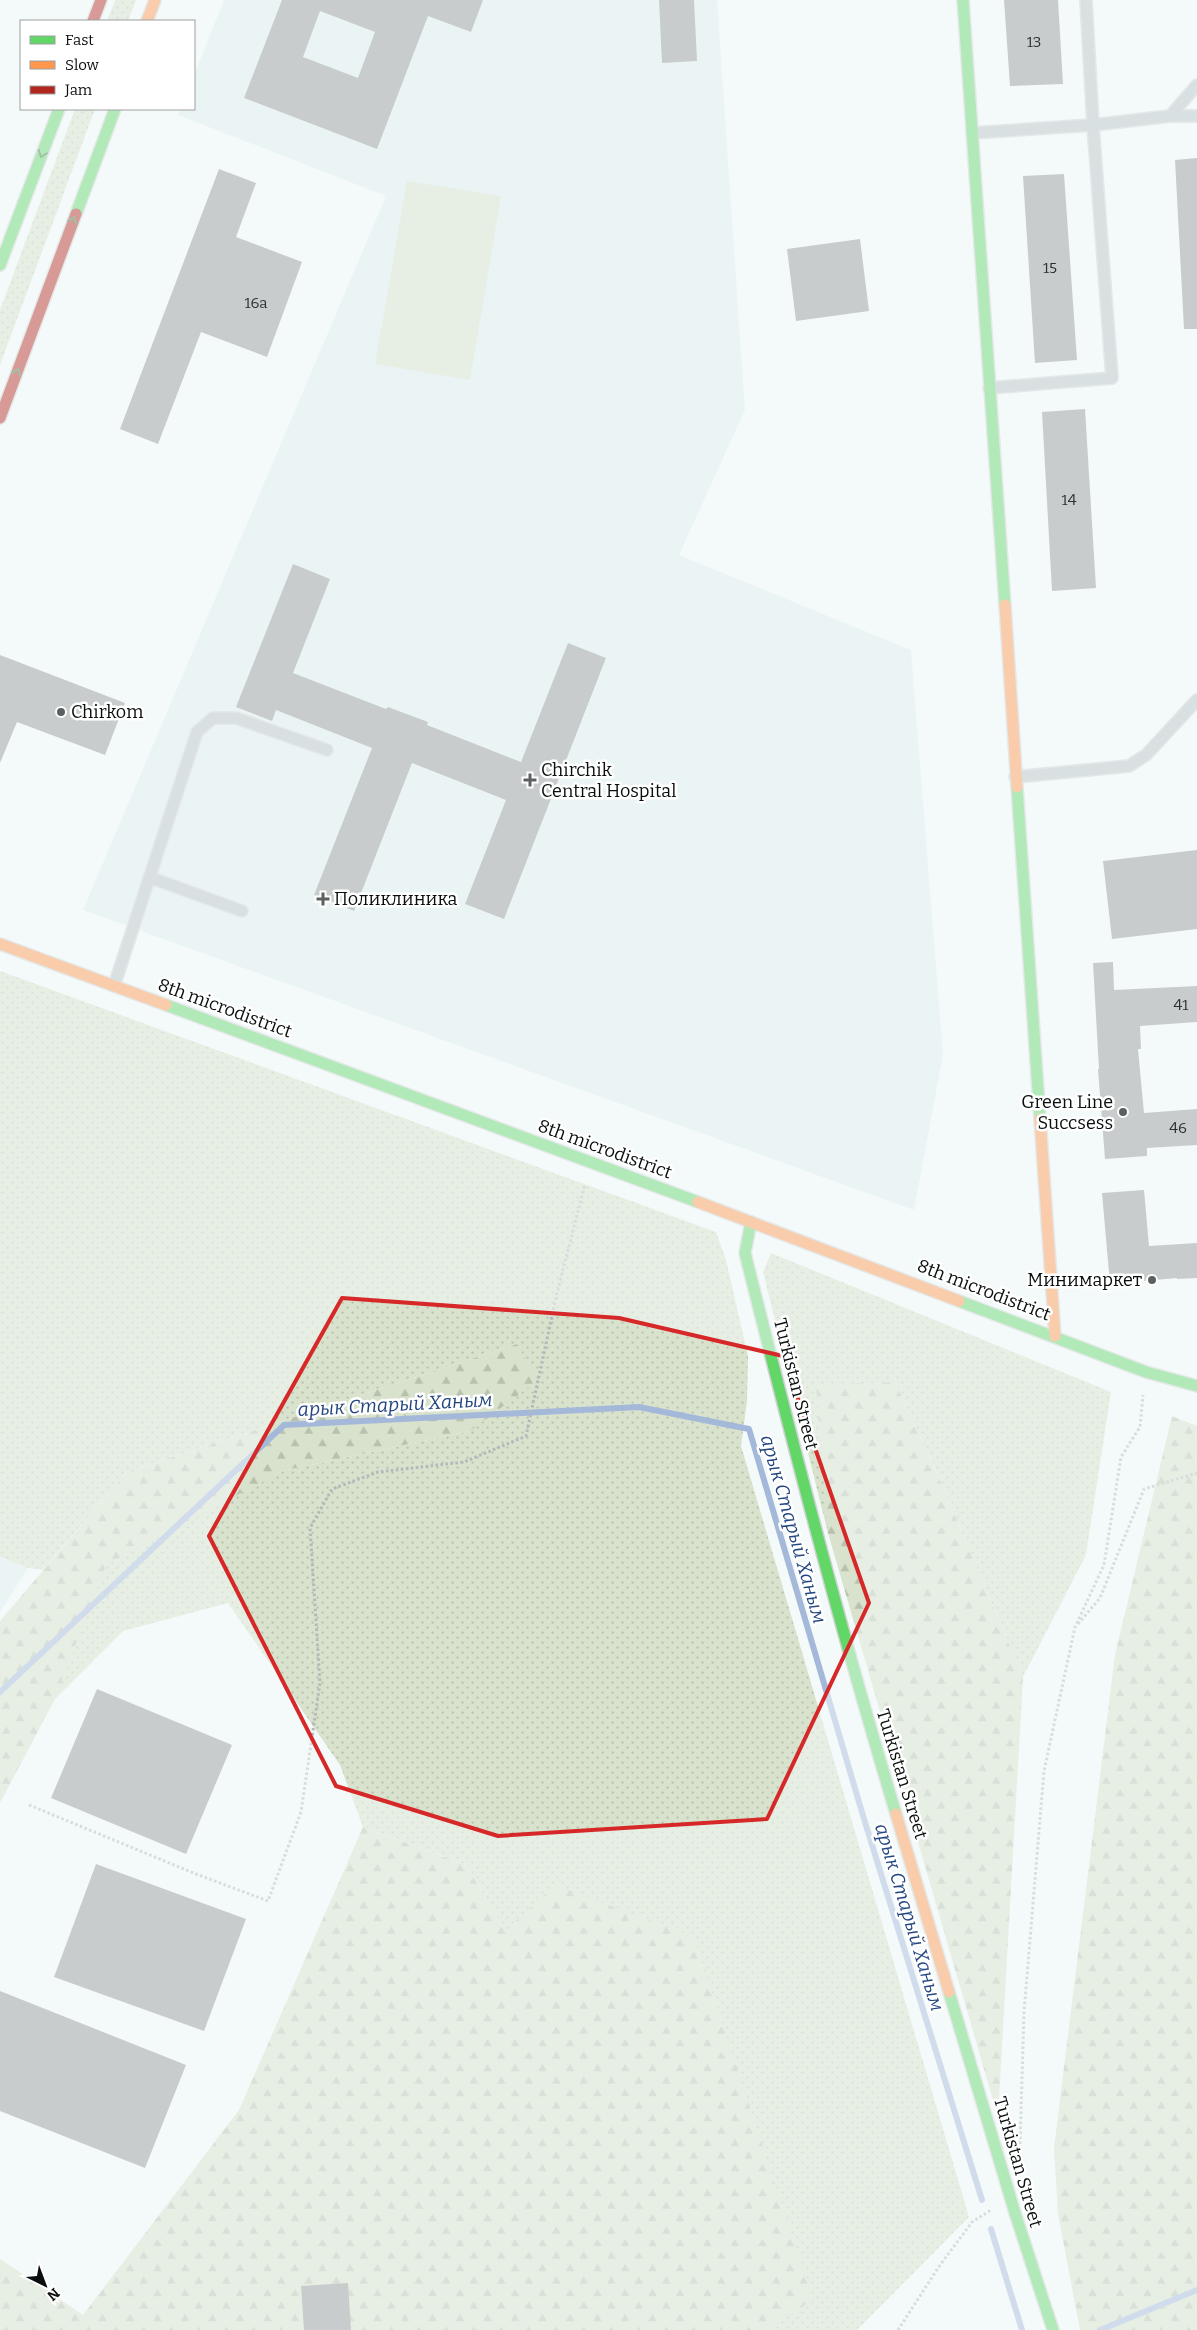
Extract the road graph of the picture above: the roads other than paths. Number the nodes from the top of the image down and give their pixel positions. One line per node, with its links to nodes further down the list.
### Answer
1 (101, 0): 5 (street)
2 (155, 0): 6 (street)
3 (962, 0): 13 (street)
4 (1086, 0): 12 (lane)
5 (93, 20)
6 (147, 20)
7 (1197, 86): 10 (lane)
8 (60, 110): 14 (street, one-way to 14)
9 (115, 110): 16 (street, one-way to 9)
10 (1170, 116): 11 (lane); 12 (lane)
11 (1197, 116)
12 (1093, 125): 13 (lane); 15 (lane)
13 (972, 133): 15 (street)
14 (0, 265)
15 (989, 388): 19 (street)
16 (0, 418)
17 (1197, 700): 19 (lane)
18 (327, 750): 20 (lane)
19 (1015, 778): 25 (street)
20 (149, 877): 21 (lane); 23 (lane)
21 (242, 911)
22 (0, 944): 23 (street, 8th microdistrict)
23 (114, 986): 24 (street, 8th microdistrict)
24 (752, 1222): 25 (street, 8th microdistrict); 27 (street, Turkistan Street)
25 (1055, 1336): 26 (street, 8th microdistrict)
26 (1197, 1386)
27 (1053, 2330)

